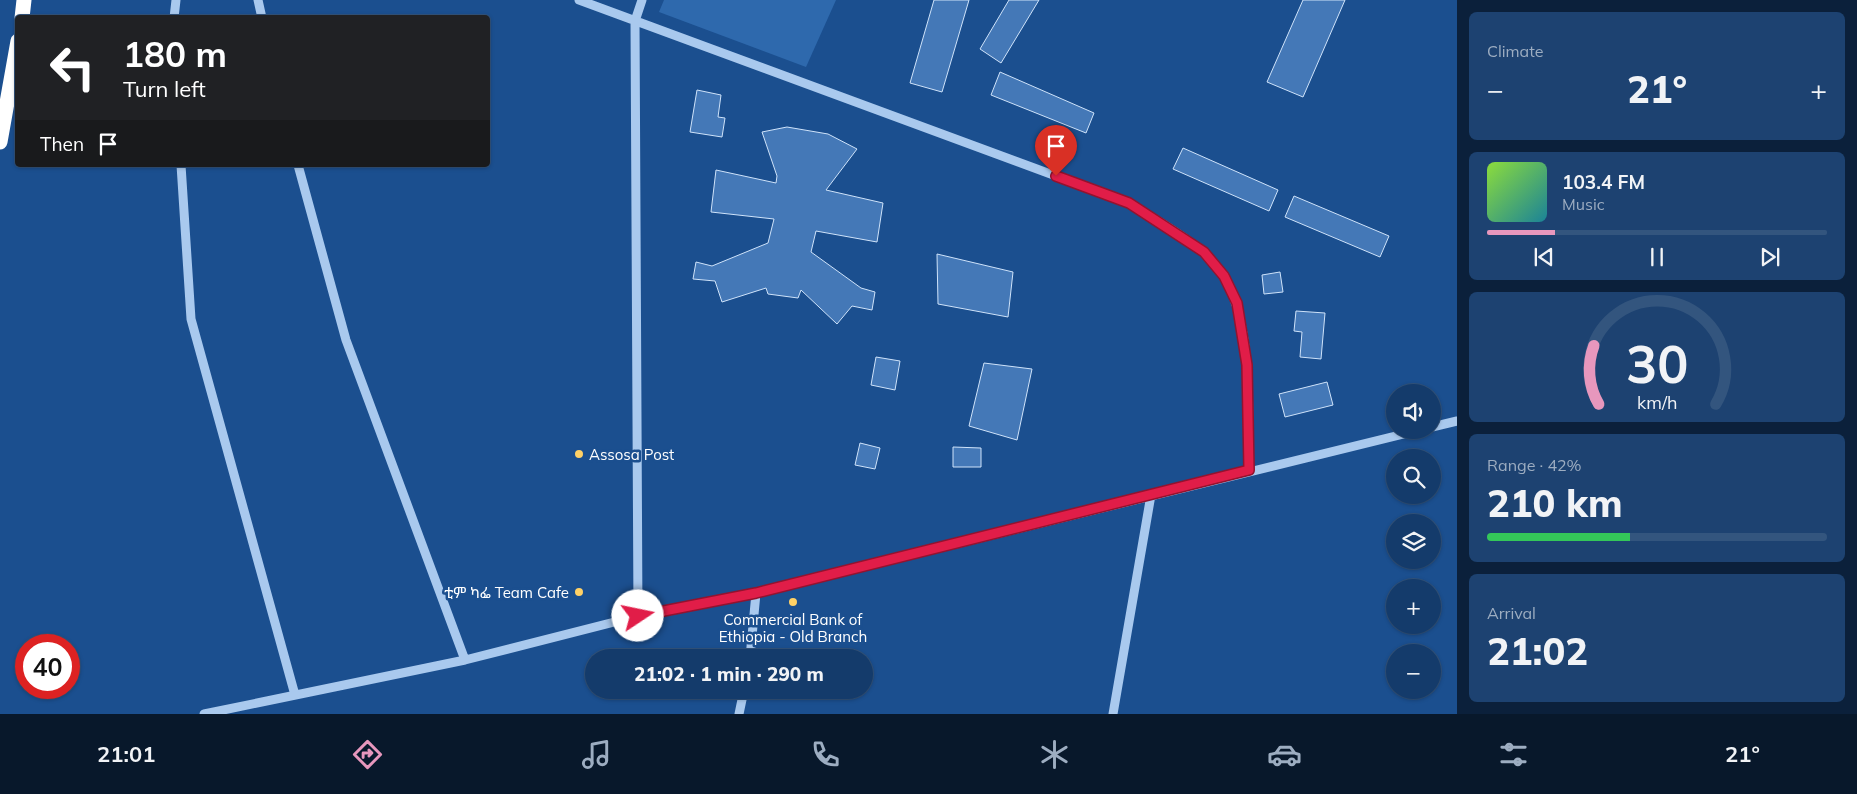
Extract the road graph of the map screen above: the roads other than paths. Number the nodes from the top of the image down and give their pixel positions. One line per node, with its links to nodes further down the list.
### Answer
1 (24, 0): 6 (highway)
2 (176, 0): 7 (street)
3 (258, 0): 8 (street)
4 (579, 0): 9 (street)
5 (642, 0): 9 (street)
6 (22, 15)
7 (174, 15)
8 (261, 15)
9 (635, 21): 17 (street); 20 (street)
10 (15, 58): 11 (highway)
11 (0, 142)
12 (180, 167): 23 (street)
13 (299, 167): 22 (street)
14 (1457, 421): 15 (street)
15 (1441, 425)
16 (1386, 438): 17 (street)
17 (1249, 470): 18 (street)
18 (1152, 494): 19 (street); 27 (street)
19 (756, 593): 20 (street); 21 (street)
20 (638, 616): 22 (street)
21 (751, 649)
22 (466, 660): 23 (street)
23 (295, 695): 25 (street)
24 (742, 699): 26 (street)
25 (204, 714)
26 (739, 714)
27 (1113, 714)

